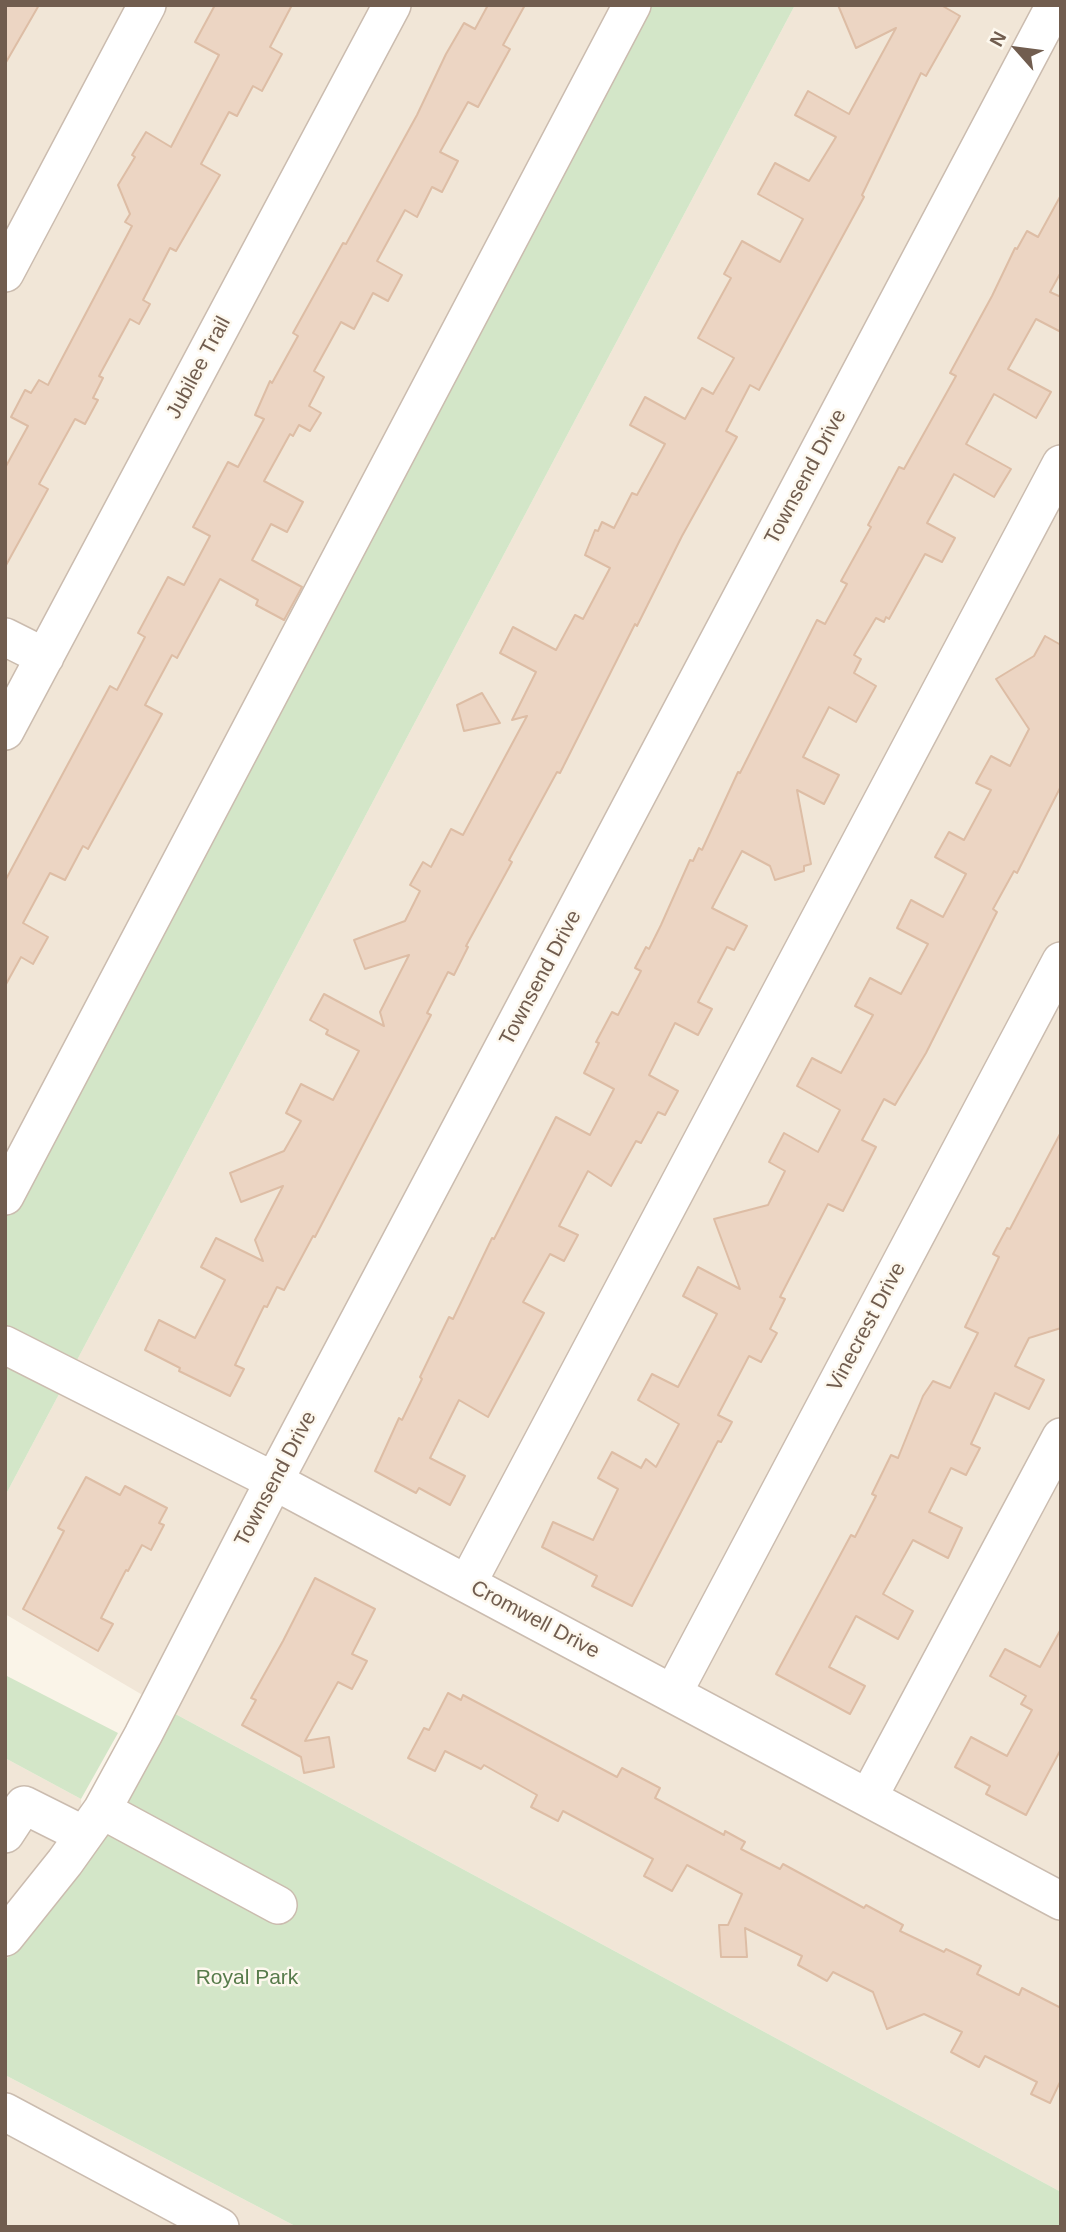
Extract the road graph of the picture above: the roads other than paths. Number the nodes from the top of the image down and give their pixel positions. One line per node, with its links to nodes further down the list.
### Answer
1 (147, 5): 5 (street)
2 (392, 5): 8 (street, Jubilee Trail)
3 (632, 5): 11 (street)
4 (1055, 5): 14 (street, Townsend Drive)
5 (5, 273)
6 (1061, 464): 15 (street)
7 (5, 637): 8 (street)
8 (45, 657): 9 (street, Jubilee Trail)
9 (5, 732)
10 (1061, 961): 16 (street, Vinecrest Drive)
11 (5, 1196)
12 (5, 1345): 14 (street, Cromwell Drive)
13 (1061, 1437): 17 (street)
14 (274, 1481): 15 (street, Cromwell Drive); 18 (street, Townsend Drive)
15 (467, 1584): 16 (street, Cromwell Drive)
16 (673, 1693): 17 (street, Cromwell Drive)
17 (868, 1798): 20 (street, Cromwell Drive)
18 (93, 1823): 19 (street); 21 (street); 22 (street, Townsend Drive)
19 (5, 1835)
20 (1061, 1901)
21 (278, 1905)
22 (5, 1937)
23 (5, 2112): 24 (street)
24 (220, 2227)

